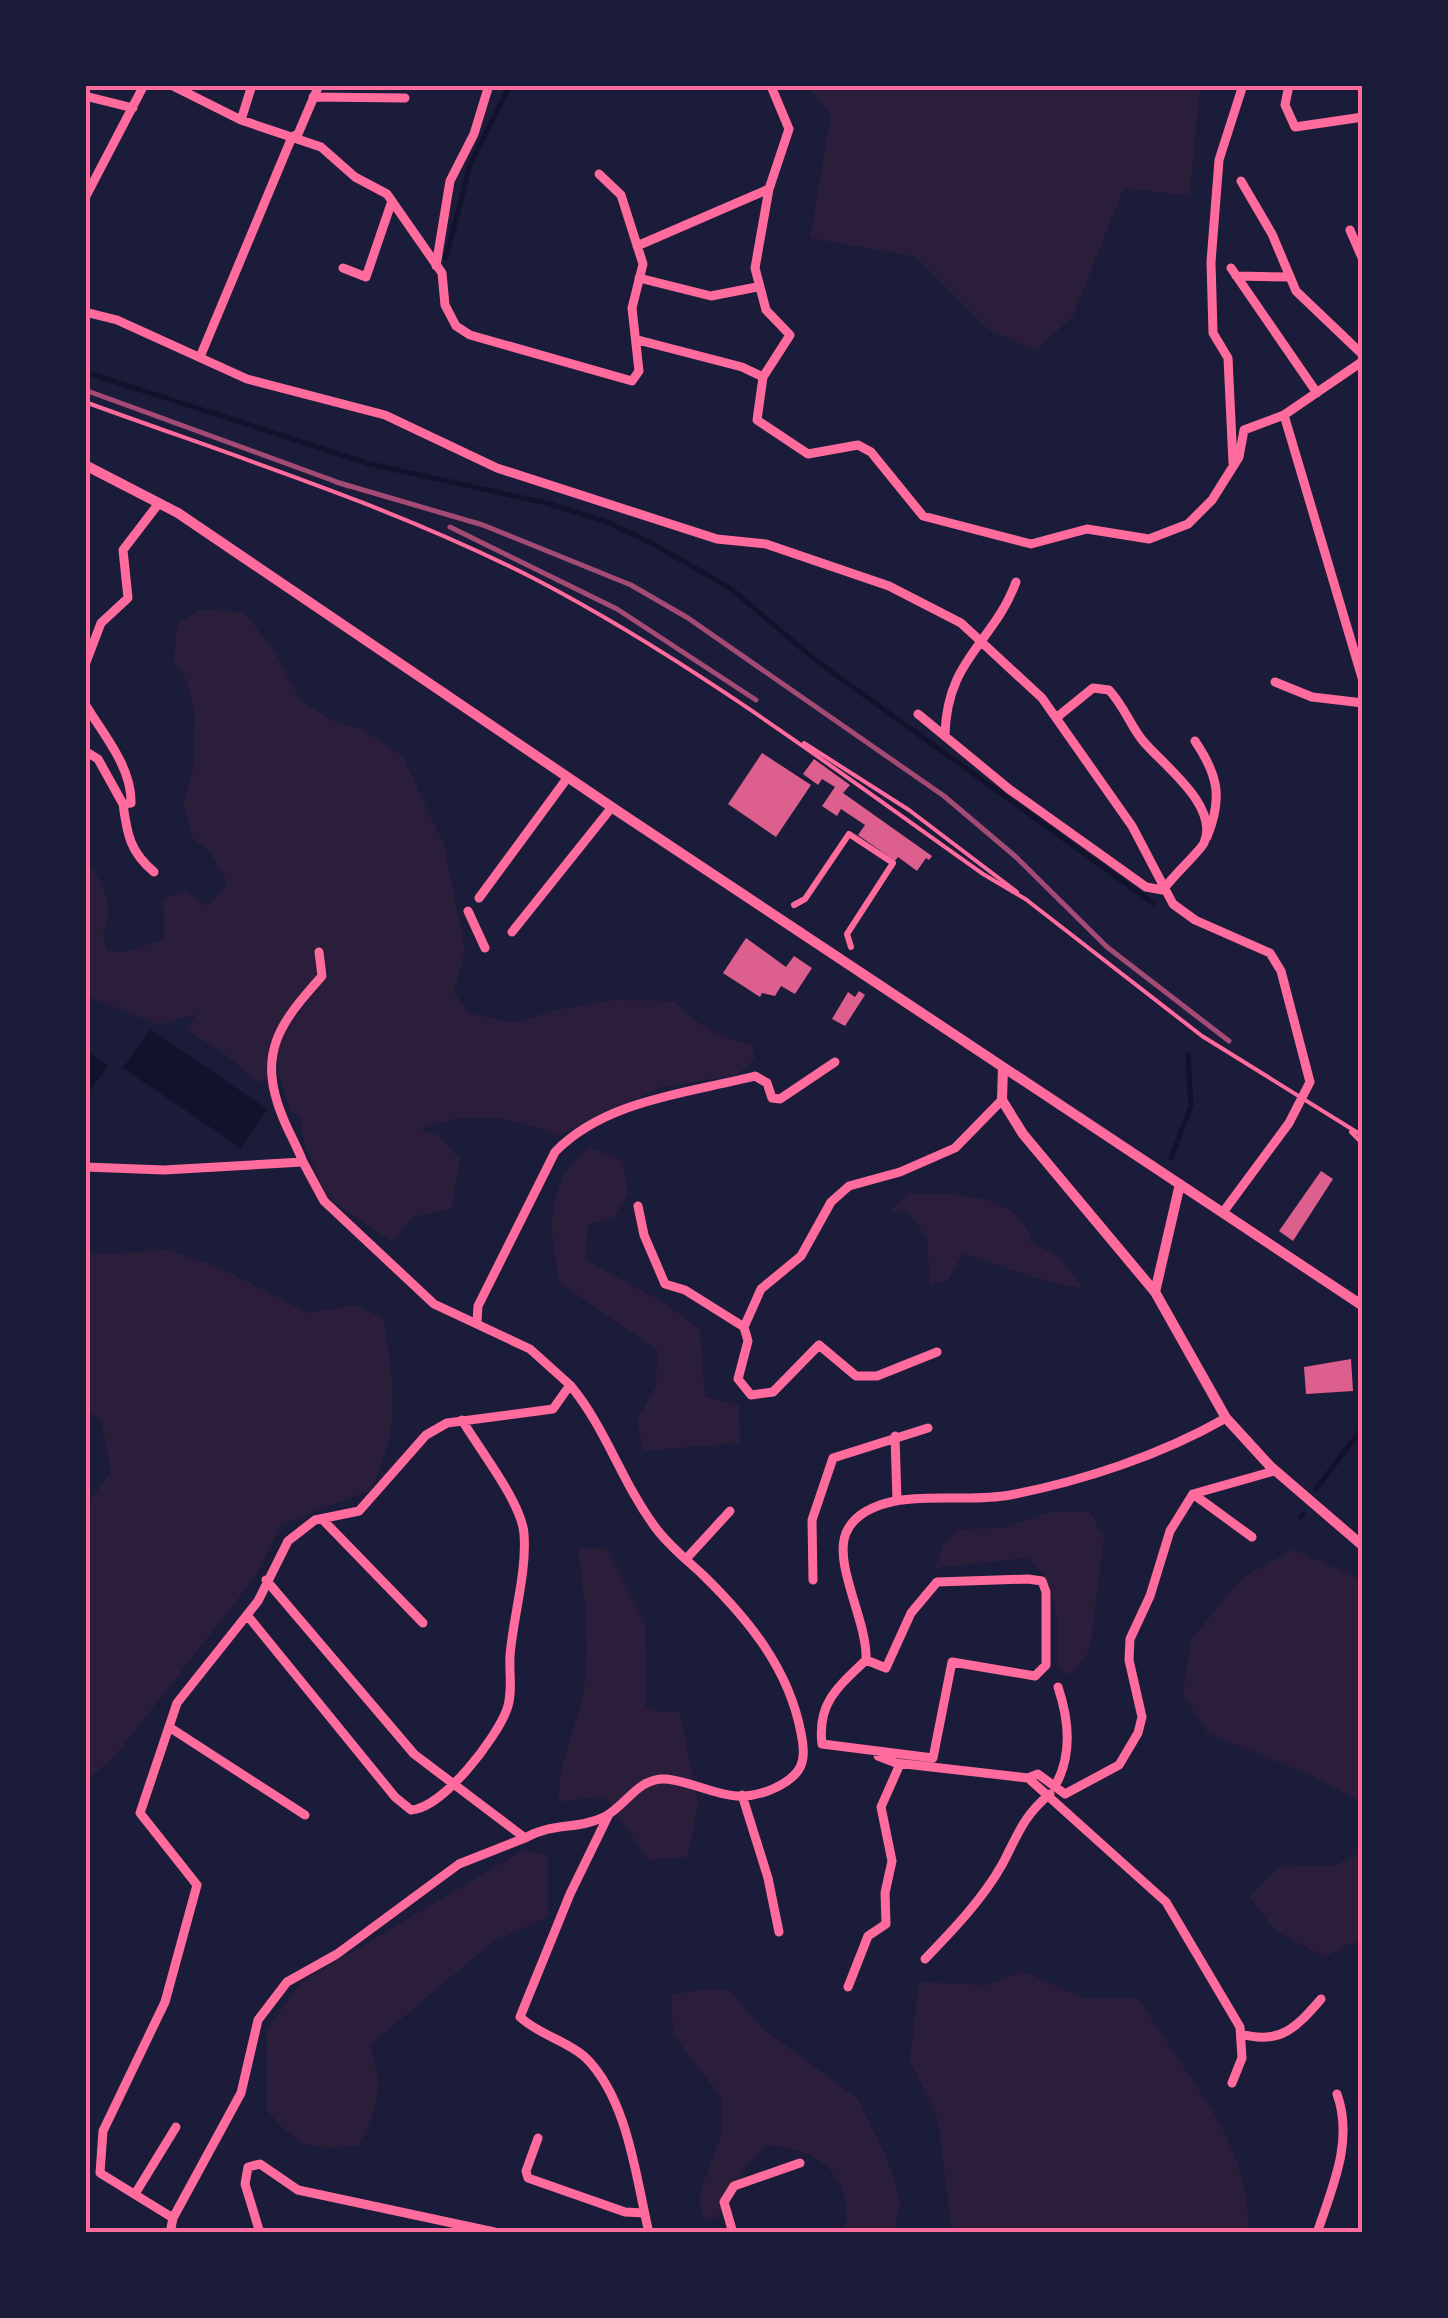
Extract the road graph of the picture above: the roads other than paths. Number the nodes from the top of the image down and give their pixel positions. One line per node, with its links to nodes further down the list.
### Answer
1 (144, 85): 12 (street)
2 (171, 85): 14 (street)
3 (252, 85): 14 (street)
4 (319, 85): 10 (street)
5 (490, 85): 24 (street)
6 (1243, 85): 38 (street)
7 (1289, 85): 13 (street)
8 (772, 86): 18 (street)
9 (85, 96): 12 (street)
10 (313, 97): 11 (street); 15 (street)
11 (405, 98)
12 (132, 108): 19 (street)
13 (1363, 117)
14 (241, 120): 15 (street)
15 (292, 137): 20 (street); 31 (street)
16 (599, 174): 22 (street)
17 (1241, 181): 26 (street)
18 (769, 190): 22 (street); 28 (street)
19 (85, 198)
20 (392, 202): 24 (street); 25 (street)
21 (1350, 230): 23 (street)
22 (637, 246): 27 (street)
23 (1363, 260)
24 (436, 266): 30 (street)
25 (343, 268)
26 (1288, 277): 32 (street); 34 (street)
27 (639, 278): 28 (street); 30 (street)
28 (757, 287): 33 (street)
29 (85, 312): 31 (street)
30 (638, 340): 33 (street)
31 (200, 356): 41 (street)
32 (1363, 358): 34 (street)
33 (763, 377): 38 (street)
34 (1317, 393): 36 (street)
35 (85, 402): 50 (lane)
36 (1284, 415): 38 (street); 43 (street)
37 (85, 464): 39 (street)
38 (1233, 466)
39 (159, 502): 42 (street); 53 (street)
40 (1016, 582): 41 (street)
41 (979, 640): 48 (street); 49 (street)
42 (85, 665)
43 (1363, 681)
44 (1275, 682): 45 (street)
45 (1363, 702)
46 (85, 704): 54 (street)
47 (918, 714): 49 (street)
48 (1056, 718): 56 (street); 58 (street)
49 (945, 736): 58 (street)
50 (790, 737): 60 (lane); 60 (lane)
51 (1195, 742): 56 (street)
52 (85, 751): 54 (street)
53 (568, 778): 55 (street); 59 (street)
54 (124, 804): 57 (street)
55 (612, 807): 63 (street); 68 (street)
56 (1204, 844): 58 (street)
57 (154, 872)
58 (1163, 890): 70 (street)
59 (479, 898)
60 (1027, 900): 70 (lane)
61 (794, 905): 64 (street)
62 (468, 911): 65 (street)
63 (512, 932)
64 (850, 946)
65 (485, 948)
66 (319, 952): 74 (street)
67 (835, 1062): 81 (street)
68 (1003, 1066): 69 (street); 76 (street)
69 (1002, 1100): 79 (street); 82 (street)
70 (1302, 1102): 71 (lane); 78 (street)
71 (1351, 1132): 72 (lane); 73 (lane)
72 (1363, 1136)
73 (1363, 1144)
74 (303, 1162): 75 (street); 81 (street)
75 (85, 1167)
76 (1180, 1184): 78 (street); 79 (street)
77 (638, 1206): 82 (street)
78 (1224, 1211): 80 (street)
79 (1156, 1292): 85 (street)
80 (1363, 1306)
81 (477, 1322): 84 (street)
82 (744, 1326): 83 (street)
83 (936, 1352)
84 (570, 1384): 86 (street); 96 (street)
85 (1226, 1418): 89 (street); 91 (street)
86 (462, 1420): 93 (street); 108 (street)
87 (928, 1428): 88 (street)
88 (895, 1436): 91 (street); 98 (street)
89 (1274, 1471): 90 (street); 95 (street)
90 (1193, 1494): 94 (street); 109 (street)
91 (898, 1500): 101 (street)
92 (730, 1510): 96 (street)
93 (322, 1519): 97 (street); 100 (street)
94 (1252, 1537)
95 (1363, 1546)
96 (686, 1558): 105 (street)
97 (266, 1580): 99 (street); 108 (street)
98 (814, 1580)
99 (247, 1615): 103 (street); 108 (street)
100 (423, 1623)
101 (866, 1660): 104 (street); 106 (street)
102 (1058, 1687): 109 (street)
103 (169, 1727): 112 (street); 124 (street)
104 (822, 1744): 105 (street); 106 (street)
105 (804, 1746): 110 (street)
106 (870, 1752): 107 (street)
107 (900, 1764): 109 (street); 116 (street)
108 (451, 1785): 113 (street)
109 (1052, 1790): 115 (street); 118 (street)
110 (742, 1795): 111 (street); 114 (street)
111 (611, 1812): 113 (street); 125 (street)
112 (306, 1815)
113 (524, 1838): 126 (street)
114 (778, 1932)
115 (924, 1959)
116 (848, 1987)
117 (1321, 1999): 118 (street)
118 (1241, 2034): 119 (street)
119 (1232, 2084)
120 (1337, 2094): 132 (street)
121 (176, 2127): 124 (street)
122 (538, 2138): 125 (street)
123 (800, 2163): 131 (street)
124 (134, 2194): 126 (street)
125 (644, 2212): 130 (street)
126 (173, 2218): 127 (street)
127 (170, 2233)
128 (260, 2233): 129 (street)
129 (498, 2233)
130 (648, 2233)
131 (733, 2233)
132 (1317, 2233)

